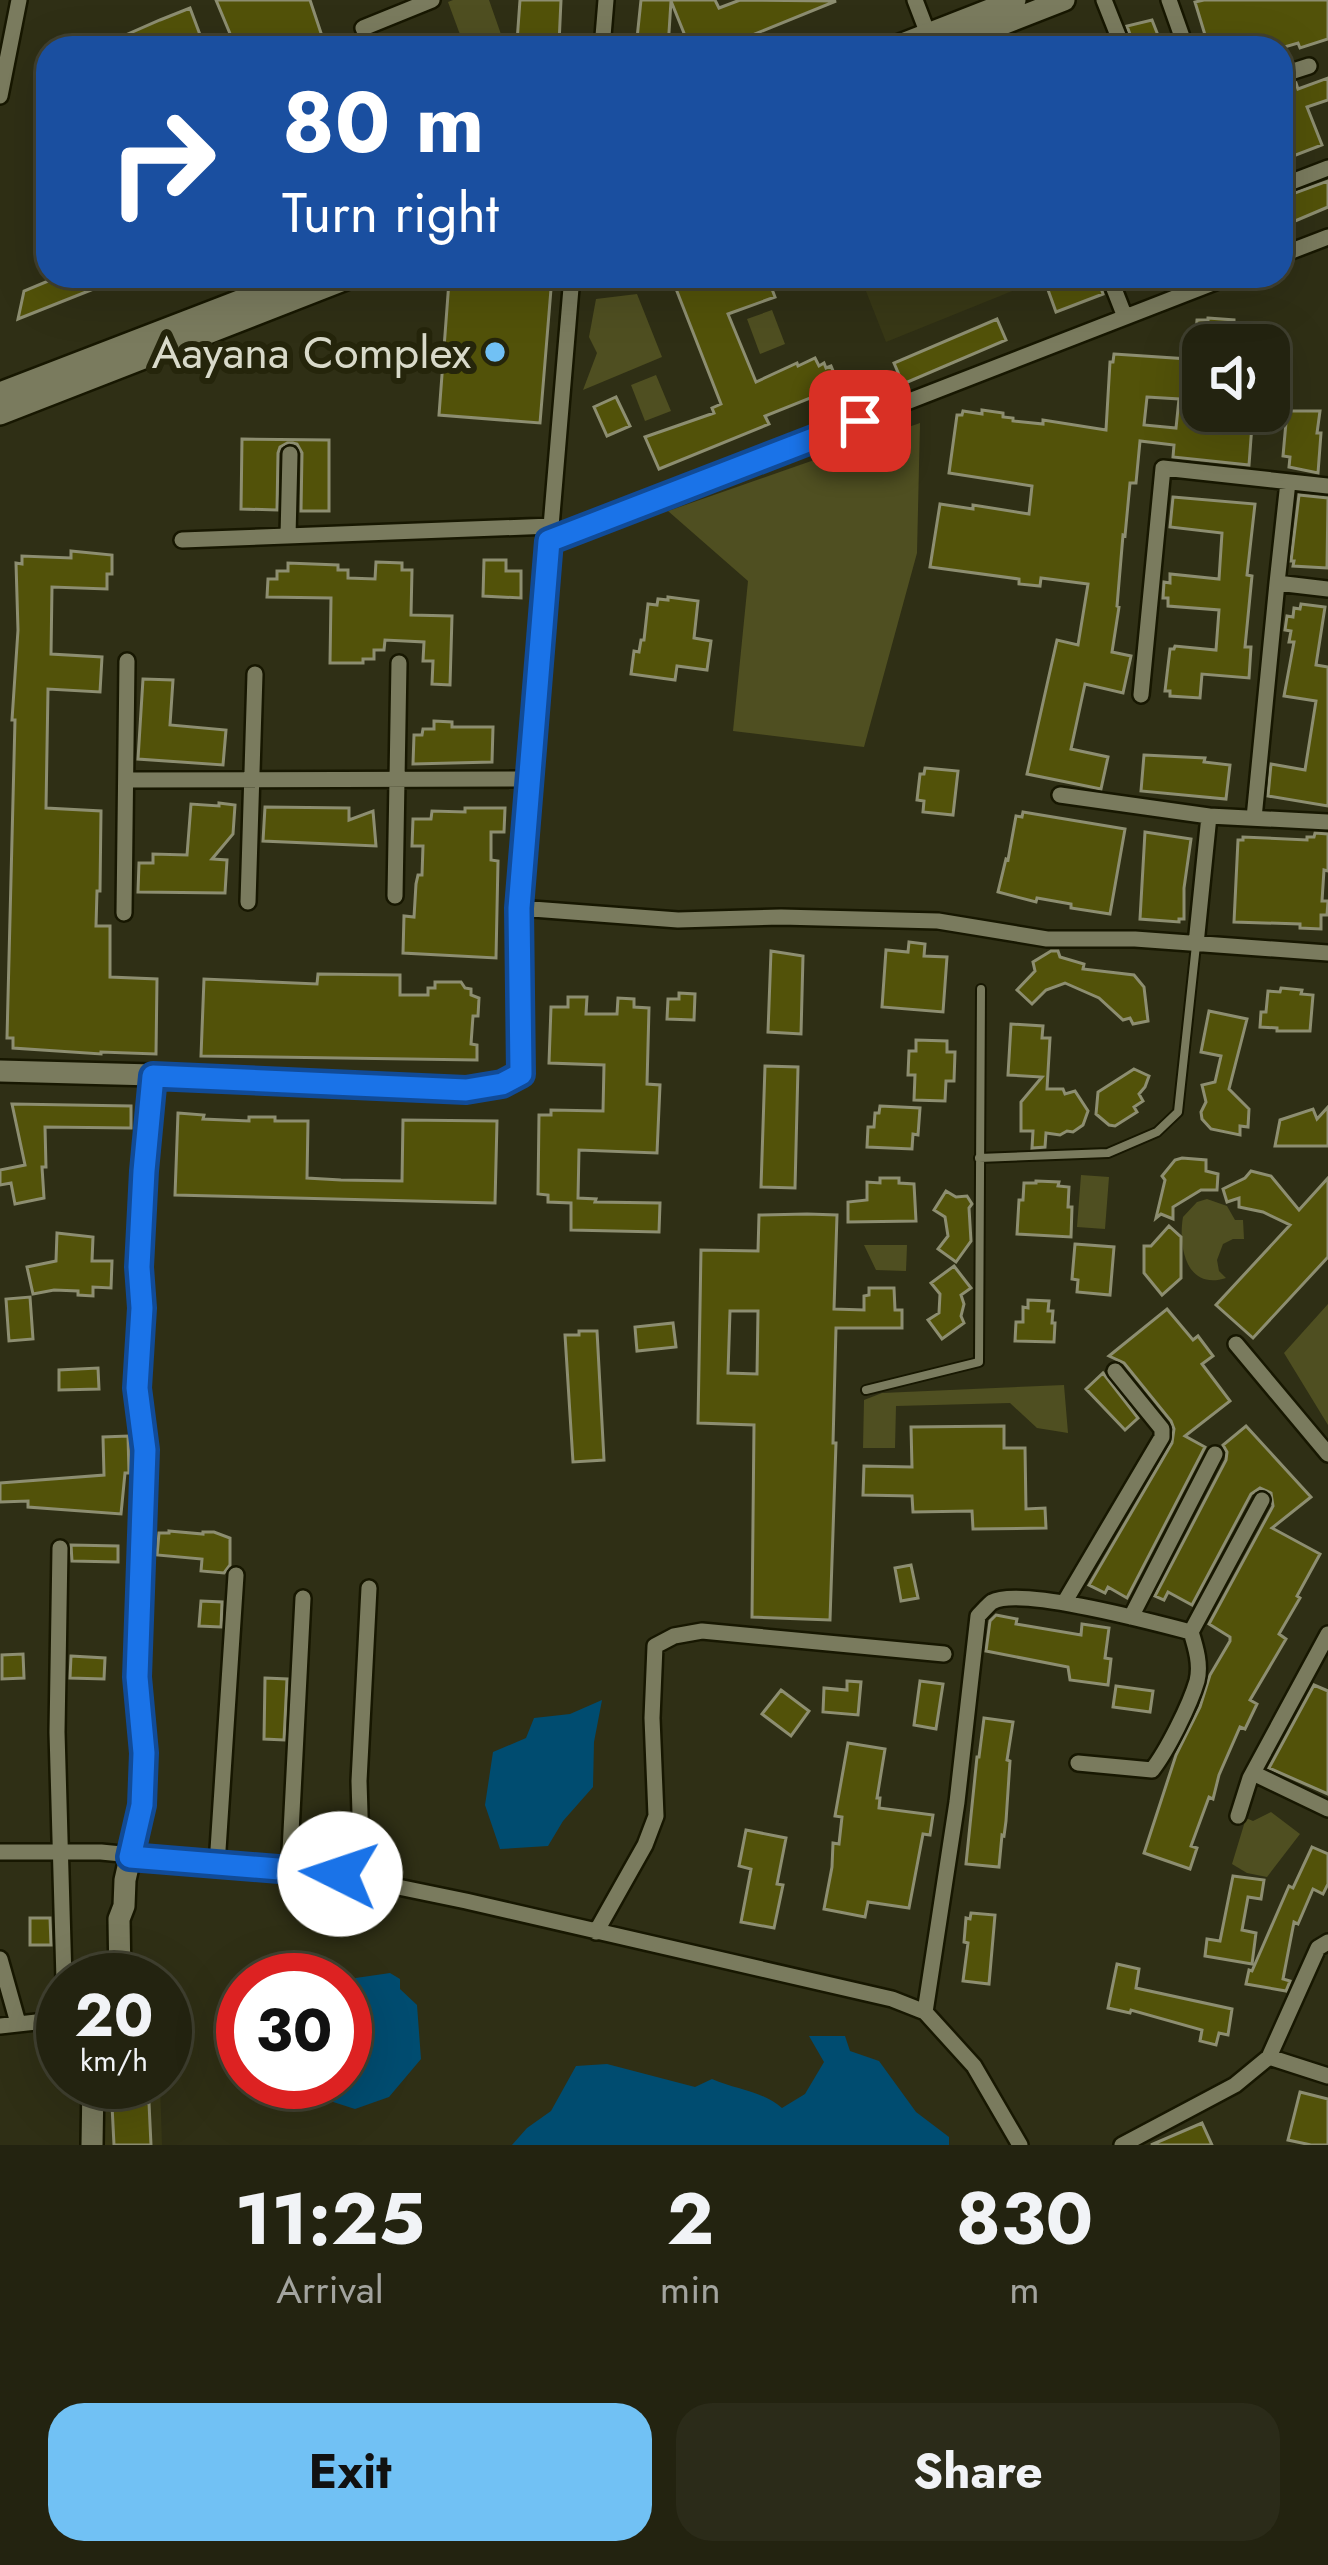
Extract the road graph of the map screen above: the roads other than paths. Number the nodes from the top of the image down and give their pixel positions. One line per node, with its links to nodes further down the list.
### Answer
1 (20, 0): 18 (street)
2 (432, 0): 9 (street)
3 (606, 0): 10 (street)
4 (915, 0): 11 (street)
5 (1015, 0): 12 (street)
6 (1064, 0): 13 (street)
7 (1104, 0): 14 (street)
8 (1168, 0): 15 (street)
9 (367, 36)
10 (603, 36)
11 (932, 36)
12 (944, 36)
13 (950, 36)
14 (1118, 36)
15 (1182, 36)
16 (1309, 66): 17 (street)
17 (1293, 71)
18 (0, 96)
19 (1328, 168): 20 (street)
20 (1293, 181)
21 (1328, 237): 22 (street)
22 (1293, 250)
23 (273, 288): 29 (street)
24 (323, 288): 30 (street)
25 (571, 288): 34 (street)
26 (1114, 288): 28 (street)
27 (1200, 288): 28 (street)
28 (1126, 317): 34 (street)
29 (0, 393)
30 (0, 414)
31 (290, 454): 35 (street)
32 (1288, 482): 33 (street); 37 (street); 42 (street)
33 (1328, 486)
34 (550, 533): 35 (street); 44 (street)
35 (288, 536): 36 (street)
36 (182, 540)
37 (1277, 584): 38 (street); 49 (street)
38 (1328, 590)
39 (128, 661): 45 (street)
40 (399, 663): 43 (street)
41 (255, 674): 46 (street)
42 (1141, 695)
43 (397, 779): 44 (street); 46 (street); 51 (street)
44 (530, 779): 53 (street)
45 (126, 780): 46 (street); 54 (street)
46 (252, 780): 52 (street)
47 (1060, 795): 48 (street)
48 (1210, 817): 49 (street); 55 (street)
49 (1253, 818): 50 (street)
50 (1328, 822)
51 (395, 896)
52 (248, 902)
53 (519, 908): 55 (street); 59 (street)
54 (124, 913)
55 (1196, 944): 56 (street); 60 (lane)
56 (1328, 953)
57 (981, 988): 60 (lane)
58 (0, 1071): 59 (street)
59 (153, 1076): 82 (street)
60 (979, 1158): 63 (lane)
61 (1236, 1344): 65 (street)
62 (1115, 1371): 71 (street)
63 (866, 1390)
64 (1215, 1454): 72 (street)
65 (1328, 1454)
66 (1262, 1500): 73 (street)
67 (61, 1548): 80 (street)
68 (236, 1575): 83 (street)
69 (370, 1588): 85 (street)
70 (303, 1598): 84 (street)
71 (1064, 1603): 72 (street); 91 (street)
72 (1131, 1617): 73 (street)
73 (1192, 1633): 76 (street)
74 (1328, 1634): 77 (street)
75 (944, 1654): 86 (street)
76 (1078, 1762)
77 (1253, 1773): 78 (street); 79 (street)
78 (1328, 1809)
79 (1238, 1816)
80 (61, 1850): 81 (street); 82 (street); 88 (street)
81 (0, 1852)
82 (130, 1857): 83 (street); 89 (street)
83 (217, 1865): 84 (street)
84 (289, 1871): 85 (street)
85 (362, 1879): 86 (street)
86 (596, 1932): 91 (street)
87 (1328, 1942): 93 (street)
88 (63, 1953)
89 (120, 1953)
90 (0, 1959): 92 (street)
91 (925, 2012): 97 (street)
92 (9, 2025)
93 (1269, 2057): 94 (street); 98 (street)
94 (1328, 2077)
95 (93, 2109): 96 (street)
96 (92, 2145)
97 (1020, 2145)
98 (1122, 2145)

